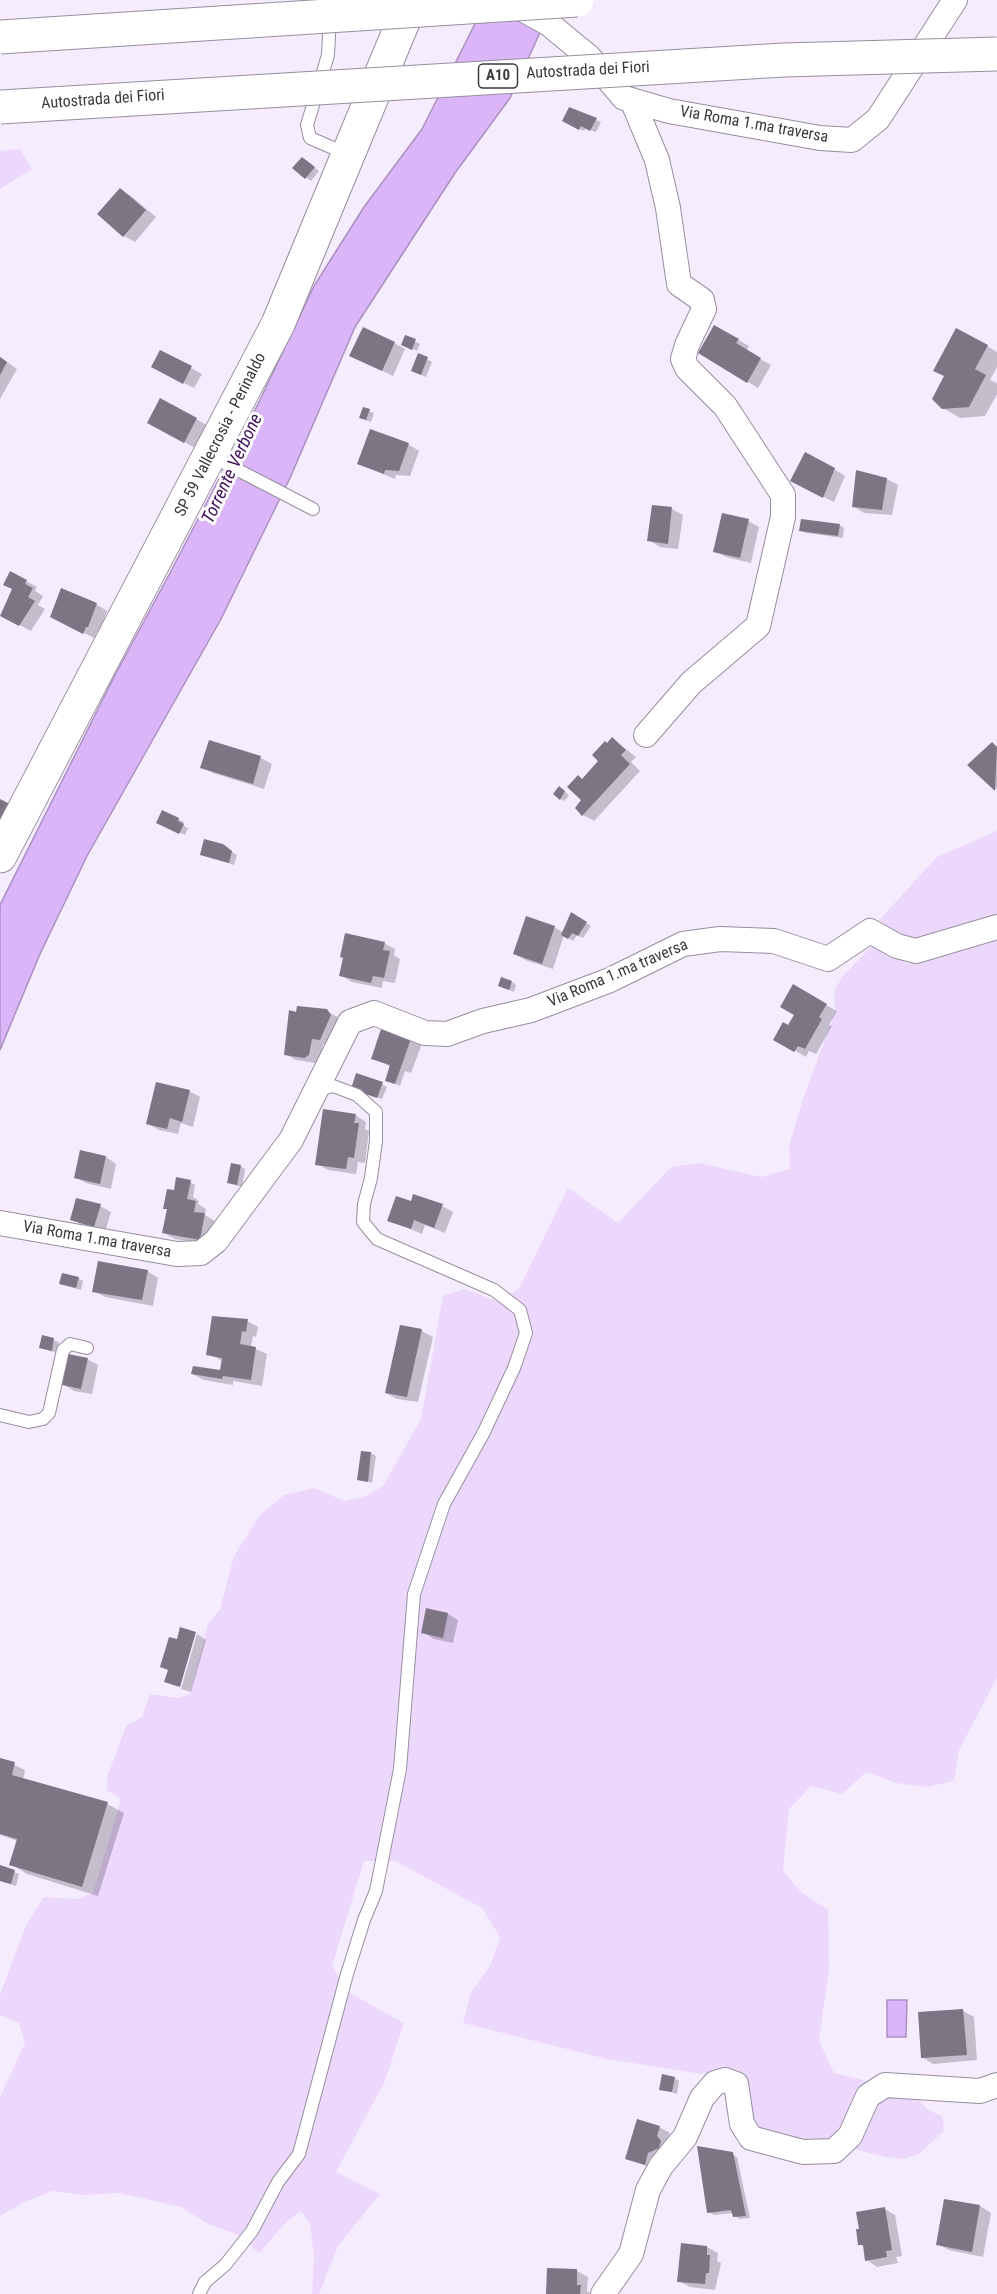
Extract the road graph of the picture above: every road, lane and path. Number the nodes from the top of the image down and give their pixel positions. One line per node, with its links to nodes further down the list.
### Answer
1 (331, 0): 10 (lane)
2 (412, 0): 10 (main road, SP 59 Vallecrosia - Perinaldo)
3 (505, 0): 8 (street, Via Roma 1.ma traversa, bridge)
4 (578, 0): 6 (main road, bridge)
5 (955, 0): 8 (street, Via Roma 1.ma traversa)
6 (0, 37)
7 (997, 54): 9 (main road, Autostrada dei Fiori / A10, bridge)
8 (632, 100): 13 (street)
9 (0, 107)
10 (348, 155): 11 (main road, SP 59 Vallecrosia - Perinaldo)
11 (219, 460): 12 (lane); 14 (main road, SP 59 Vallecrosia - Perinaldo)
12 (313, 509)
13 (646, 735)
14 (0, 856)
15 (997, 927): 16 (street, Via Roma 1.ma traversa)
16 (316, 1090): 17 (street, Via Roma 1.ma traversa); 21 (lane)
17 (0, 1223)
18 (87, 1348): 19 (lane)
19 (0, 1415)
20 (997, 2085): 22 (street)
21 (199, 2294)
22 (603, 2294)

